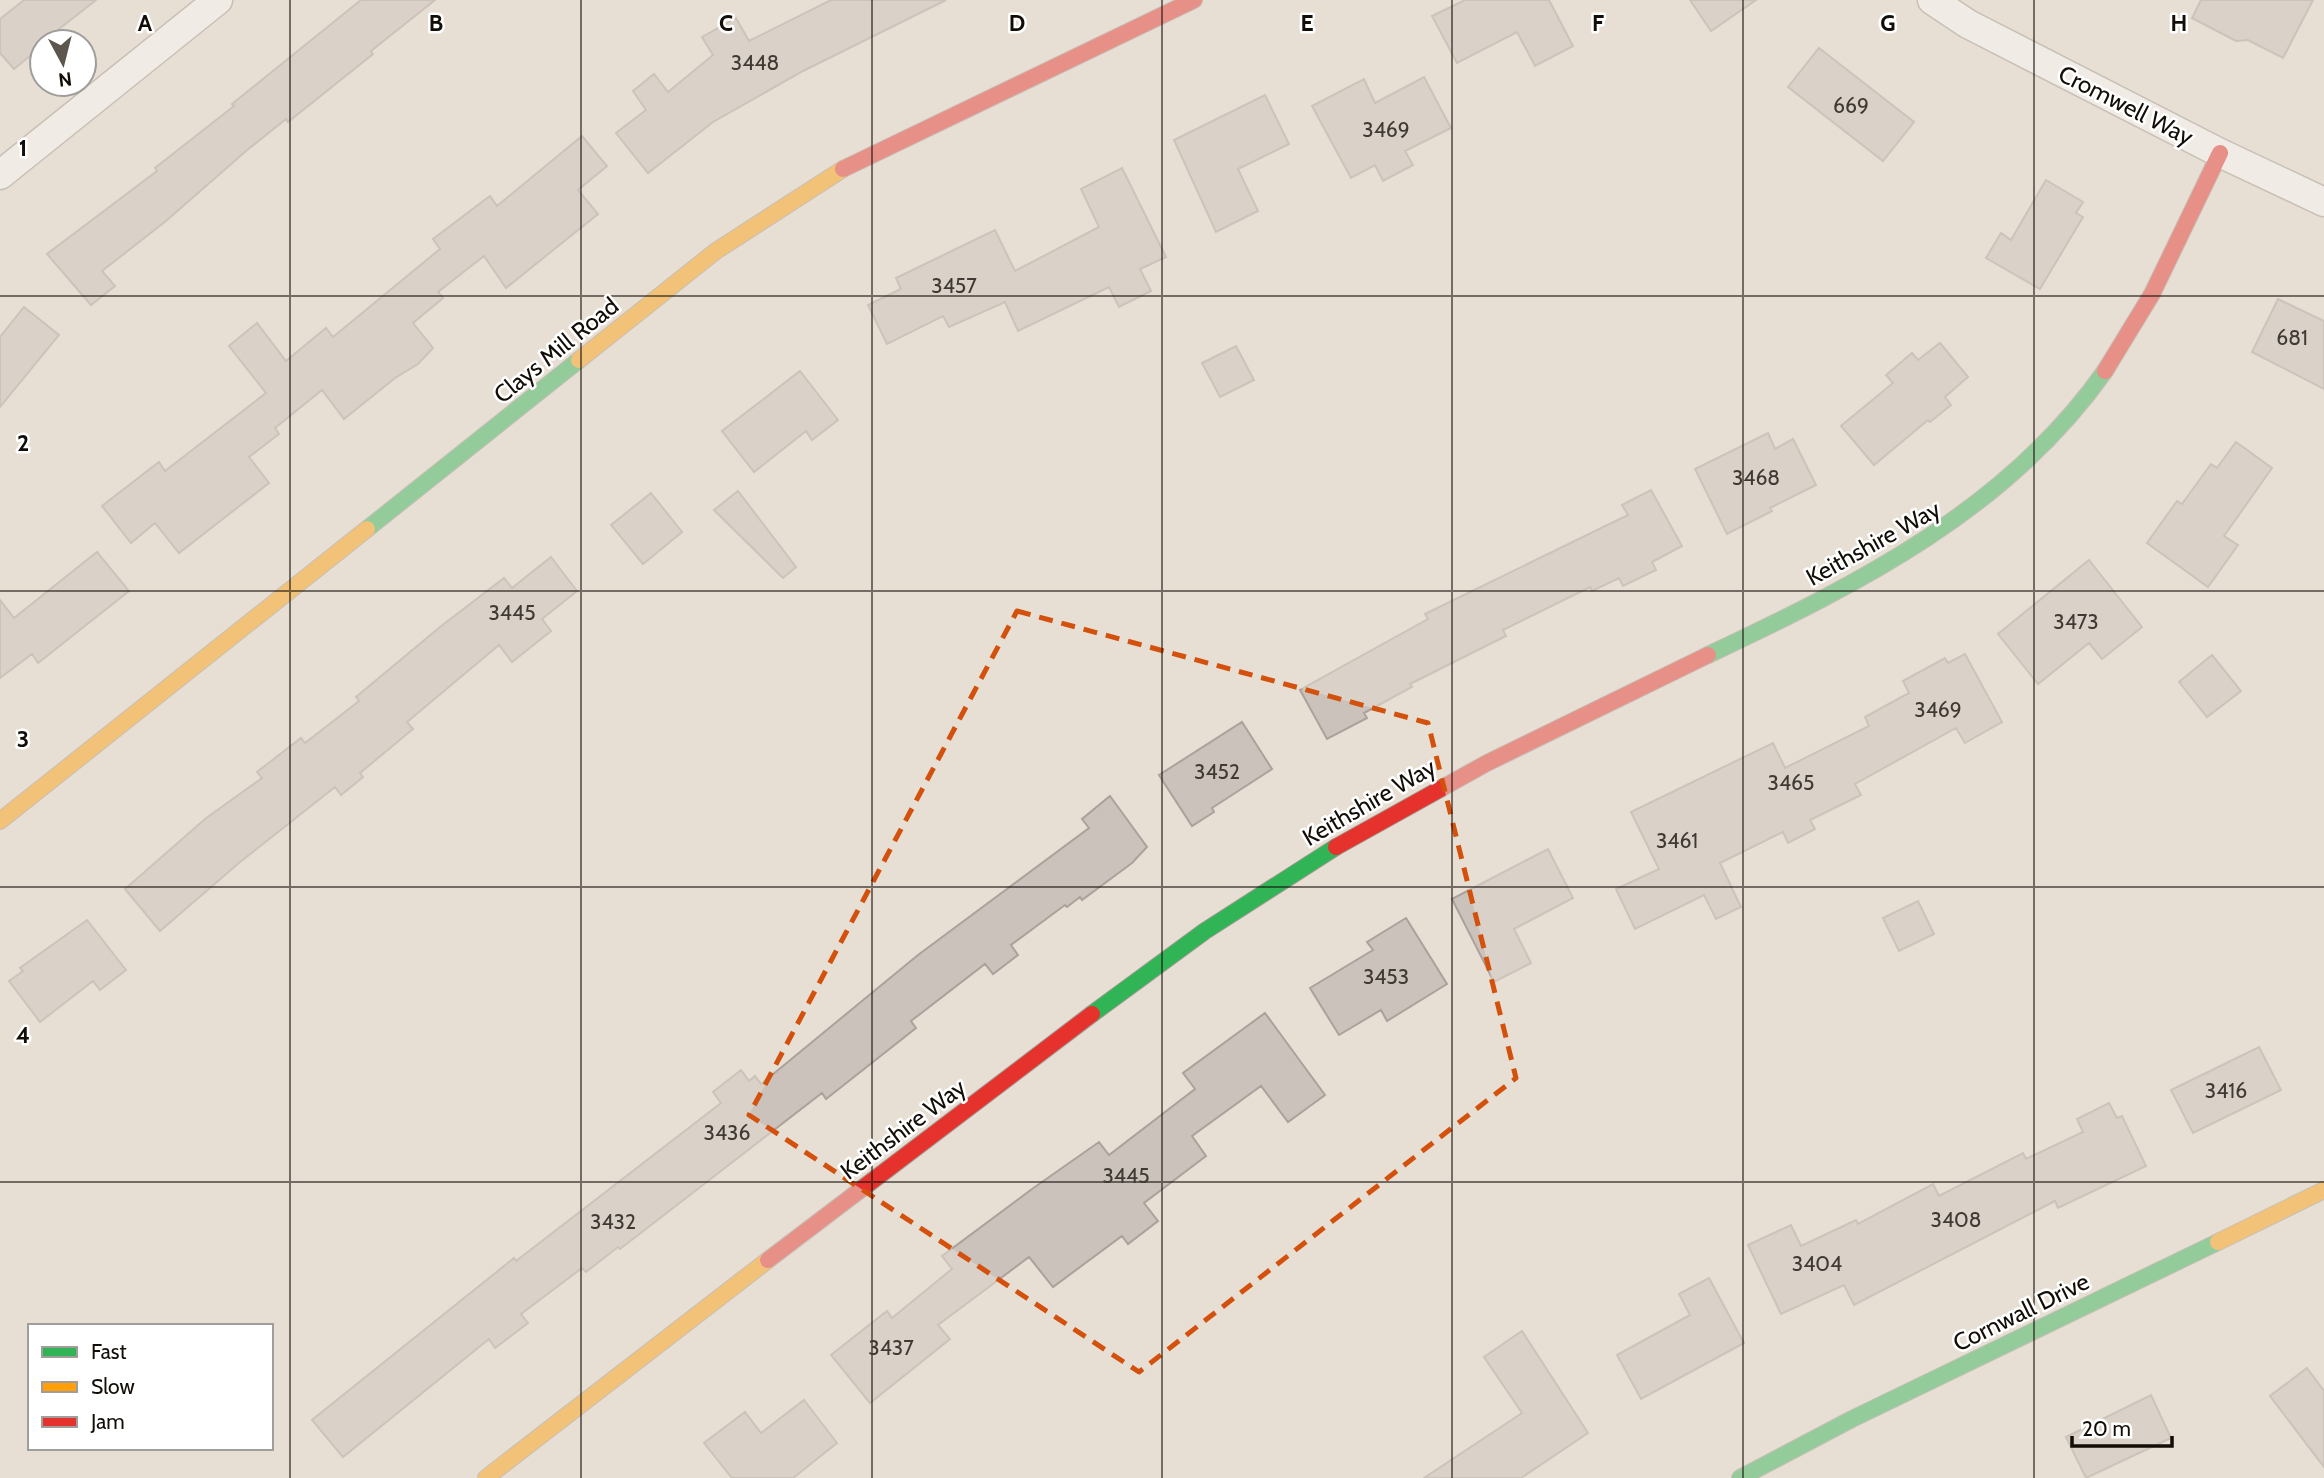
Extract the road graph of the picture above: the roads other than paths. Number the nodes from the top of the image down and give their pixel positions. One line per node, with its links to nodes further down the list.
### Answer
1 (218, 0): 5 (street)
2 (1194, 0): 7 (street, Clays Mill Road)
3 (1932, 0): 4 (street, Cromwell Way)
4 (2220, 153): 6 (street, Cromwell Way); 9 (street, Keithshire Way)
5 (0, 175)
6 (2324, 202)
7 (0, 821)
8 (2324, 1190): 10 (street, Cornwall Drive)
9 (486, 1478)
10 (1740, 1478)

